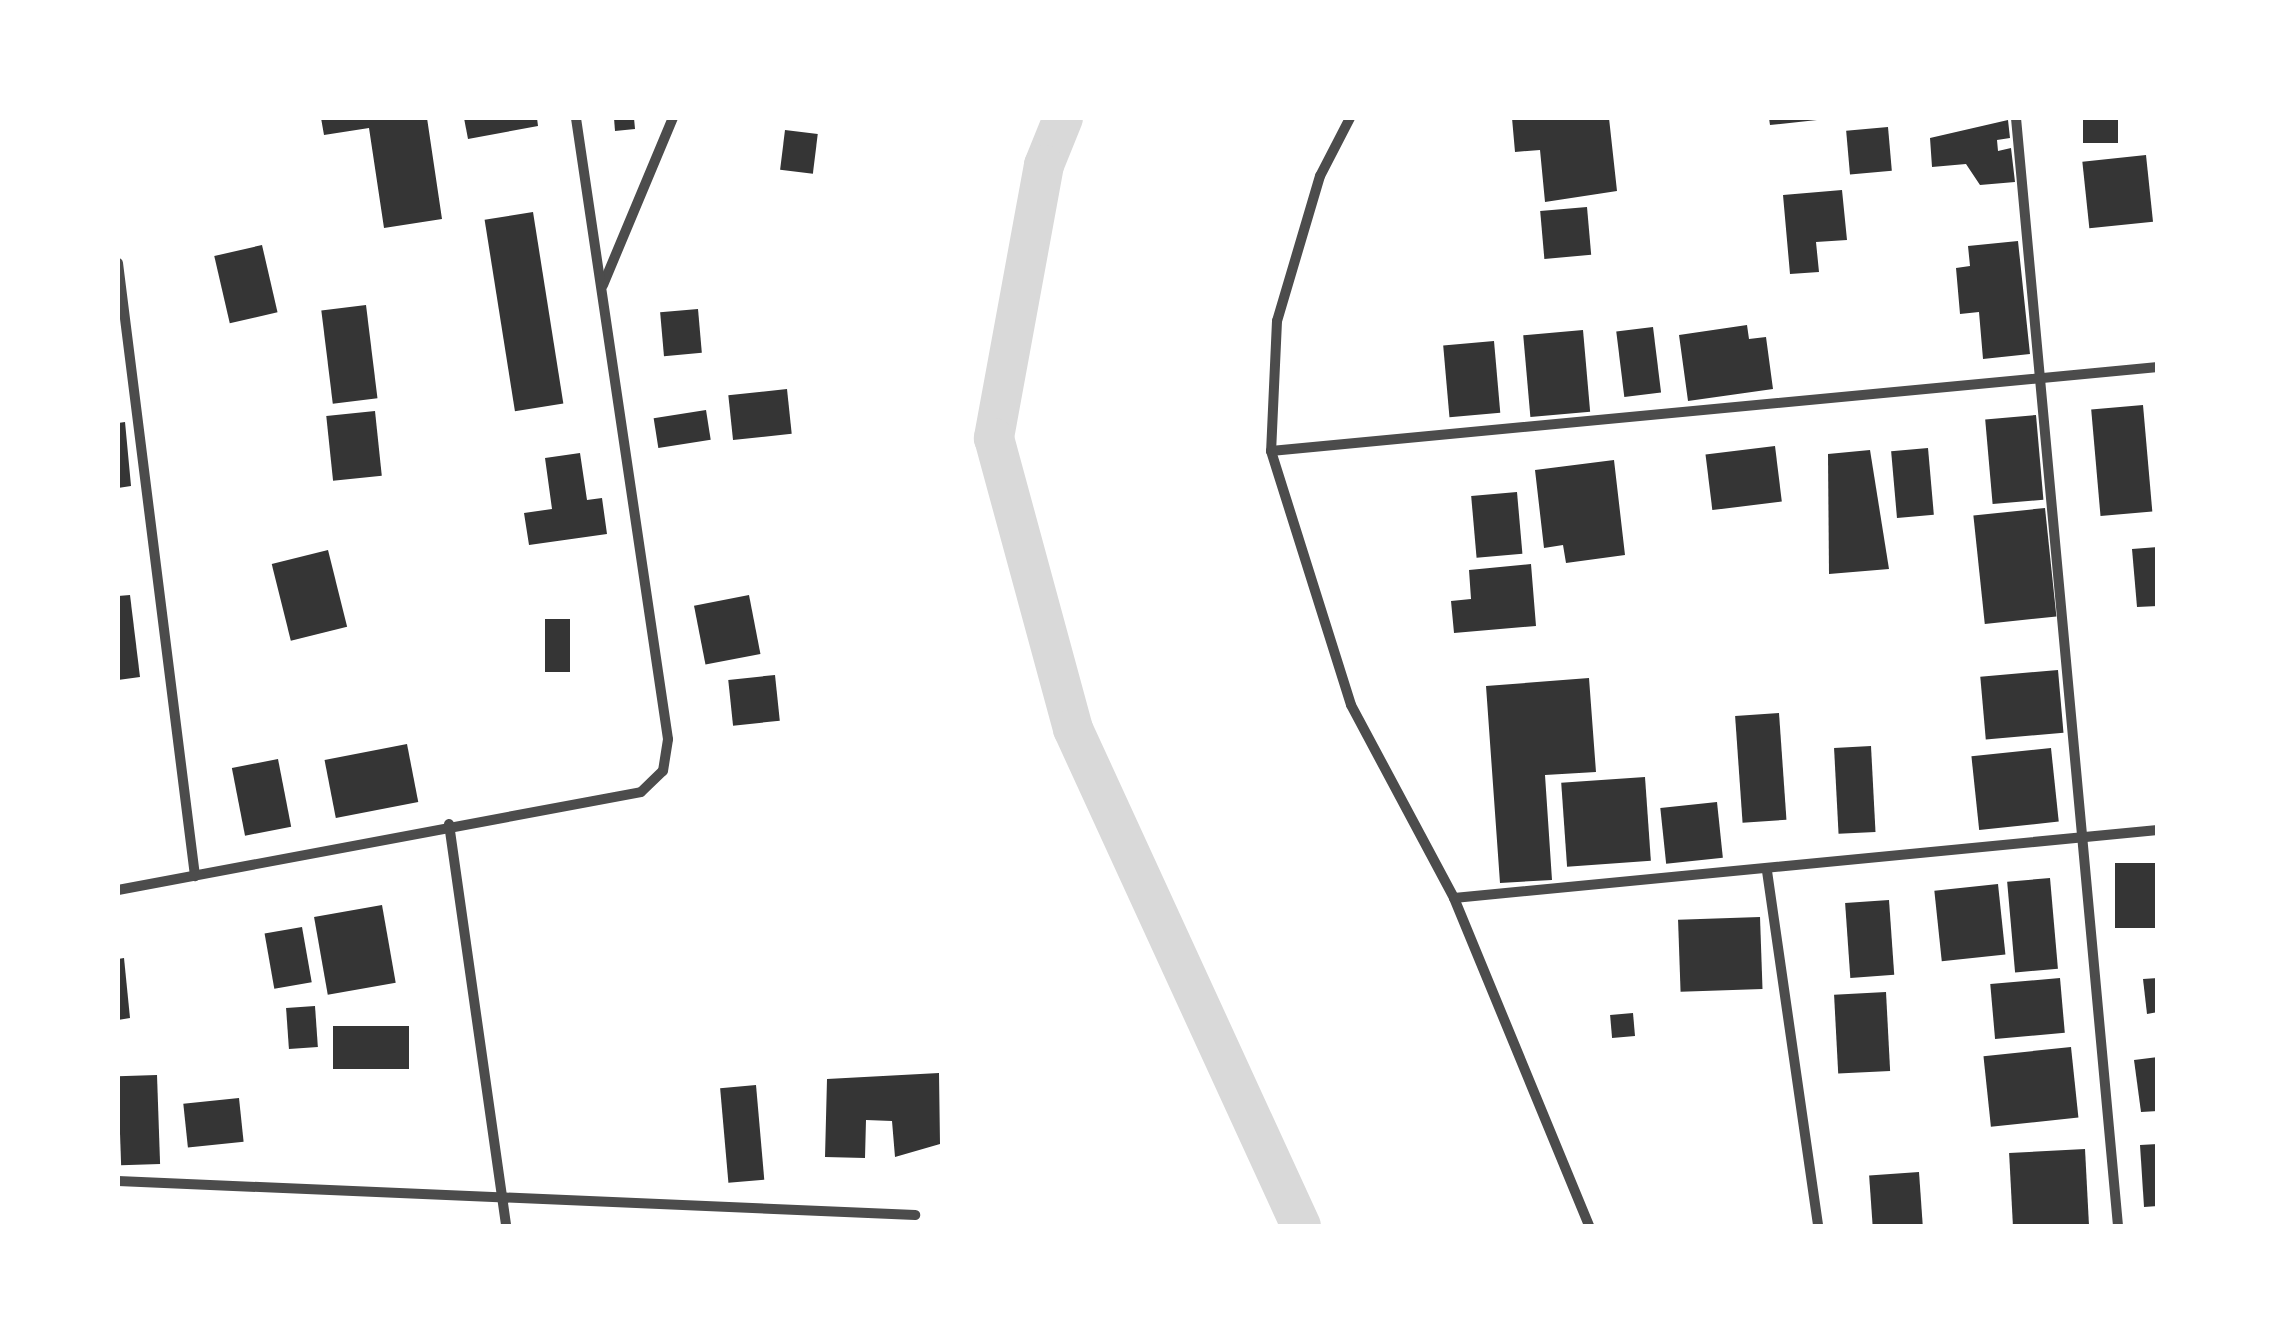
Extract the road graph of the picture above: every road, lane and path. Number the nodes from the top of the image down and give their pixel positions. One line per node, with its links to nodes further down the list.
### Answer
1 (576, 118): 6 (street)
2 (673, 118): 6 (street)
3 (1350, 118): 9 (street)
4 (2016, 118): 8 (street)
5 (118, 263): 14 (street)
6 (602, 286): 10 (street)
7 (2158, 367): 8 (street)
8 (2046, 378): 9 (street); 12 (street)
9 (1272, 451): 16 (street)
10 (449, 824): 14 (street); 18 (street)
11 (2158, 830): 12 (street)
12 (2077, 838): 13 (street); 23 (street)
13 (1767, 872): 16 (street); 22 (street)
14 (195, 876): 15 (street)
15 (118, 890)
16 (1454, 898): 21 (street)
17 (118, 1181): 18 (street)
18 (503, 1197): 19 (street); 20 (street)
19 (916, 1215)
20 (506, 1226)
21 (1589, 1226)
22 (1818, 1226)
23 (2118, 1226)

